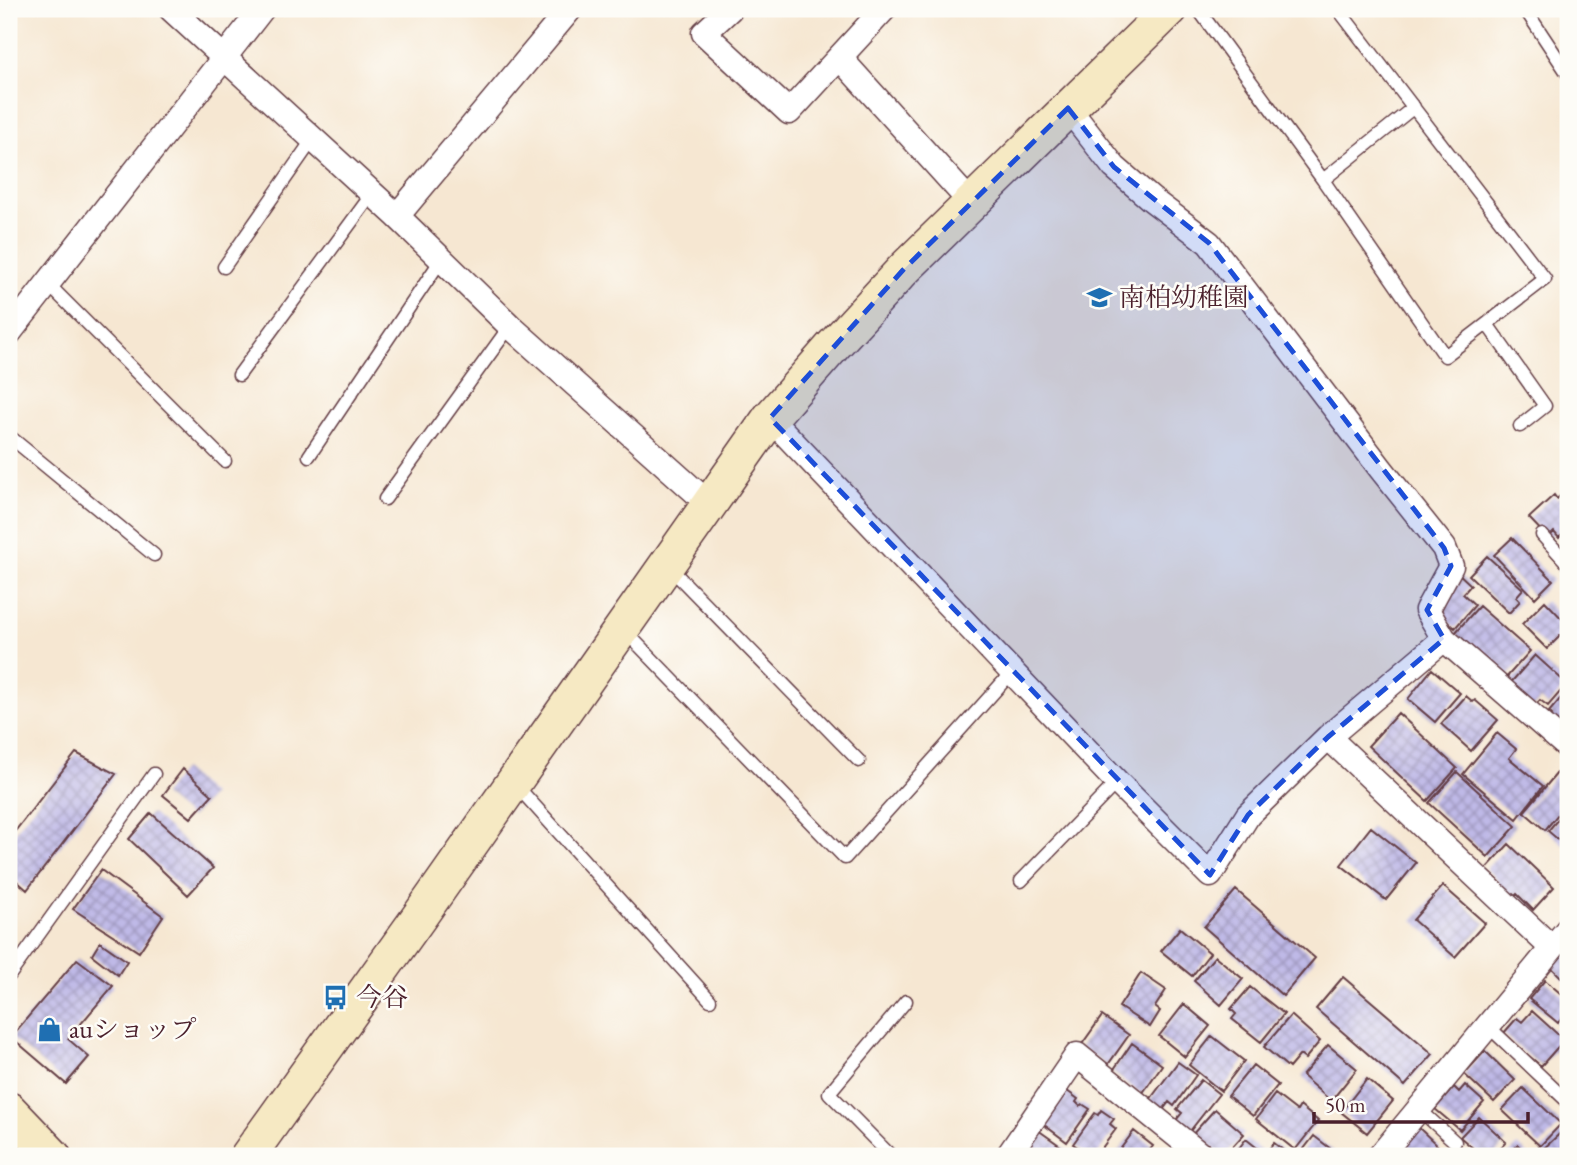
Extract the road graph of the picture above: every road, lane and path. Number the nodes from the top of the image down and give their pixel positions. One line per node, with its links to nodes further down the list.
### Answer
1 (171, 9): 10 (street)
2 (262, 9): 10 (street)
3 (570, 9): 19 (street)
4 (730, 9): 11 (street)
5 (884, 9): 11 (street)
6 (1170, 9): 14 (street)
7 (1198, 9): 16 (lane)
8 (1338, 9): 13 (lane)
9 (1525, 9): 12 (lane)
10 (224, 57): 15 (street); 22 (street)
11 (840, 58): 18 (street)
12 (1568, 74)
13 (1414, 107): 16 (lane); 23 (lane)
14 (1068, 108): 18 (street); 39 (street)
15 (313, 139): 17 (street); 21 (lane)
16 (1322, 180): 23 (lane)
17 (372, 194): 19 (street); 26 (lane)
18 (972, 204): 27 (street)
19 (397, 216): 20 (street)
20 (441, 260): 24 (street); 30 (lane)
21 (225, 267)
22 (48, 284): 25 (street); 31 (lane)
23 (1487, 324): 28 (lane)
24 (510, 326): 32 (lane); 33 (street)
25 (9, 333)
26 (239, 375)
27 (770, 418): 33 (street); 40 (street)
28 (1520, 426)
29 (9, 436): 35 (lane)
30 (309, 456)
31 (225, 461)
32 (385, 499)
33 (709, 504): 36 (street)
34 (1542, 535): 37 (lane)
35 (154, 555)
36 (666, 564): 38 (street); 43 (lane)
37 (1568, 564)
38 (622, 628): 40 (lane); 45 (street)
39 (1444, 639): 41 (street); 42 (street)
40 (1012, 672): 46 (street)
41 (1328, 737): 46 (street); 49 (street)
42 (1568, 747)
43 (859, 761)
44 (154, 774): 50 (lane)
45 (513, 782): 51 (lane); 59 (street)
46 (1117, 782): 47 (lane)
47 (1021, 881)
48 (1568, 929): 49 (street)
49 (1552, 948): 53 (street)
50 (9, 976)
51 (709, 1000)
52 (906, 1001): 60 (lane)
53 (1488, 1026): 54 (lane); 55 (street)
54 (1568, 1102)
55 (1419, 1109): 57 (lane); 63 (street)
56 (9, 1110): 58 (street)
57 (1455, 1142)
58 (53, 1156)
59 (248, 1156)
60 (891, 1156)
61 (1008, 1156): 62 (street)
62 (1202, 1156)
63 (1380, 1156)

